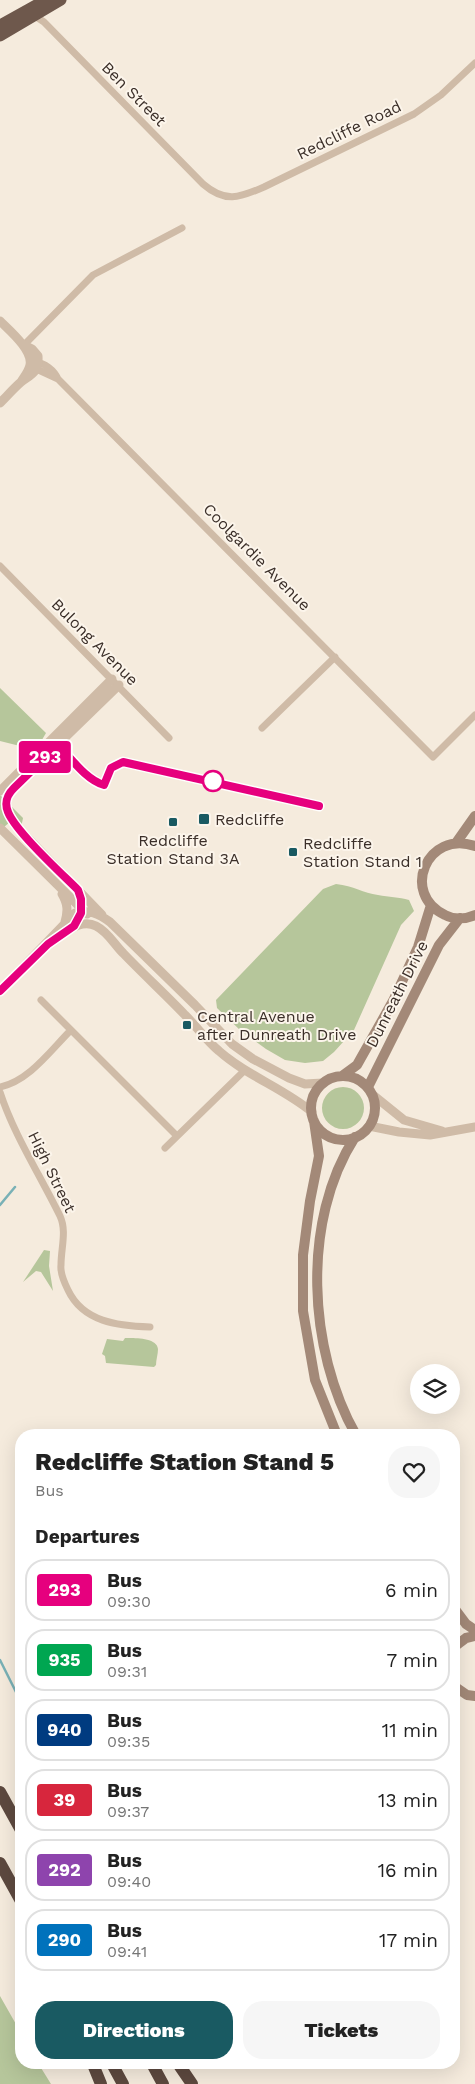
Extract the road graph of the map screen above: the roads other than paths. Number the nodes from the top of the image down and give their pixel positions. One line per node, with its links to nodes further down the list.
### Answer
1 (45, 0): 3 (highway)
2 (61, 0): 3 (highway)
3 (31, 13): 4 (highway); 5 (highway); 7 (street, Ben Street)
4 (0, 25)
5 (0, 36)
6 (475, 63): 7 (street, Redcliffe Road)
7 (222, 196)
8 (182, 228): 10 (street)
9 (0, 321): 10 (street, Coolgardie Avenue)
10 (24, 345): 11 (street, Coolgardie Avenue)
11 (35, 365): 12 (street); 14 (street, Coolgardie Avenue)
12 (0, 403)
13 (0, 566): 15 (street, Bulong Avenue)
14 (335, 657): 16 (street, Coolgardie Avenue); 17 (street)
15 (115, 682): 18 (street, Bulong Avenue); 19 (street); 25 (street)
16 (475, 715)
17 (262, 728)
18 (169, 738)
19 (0, 791)
20 (475, 816): 22 (main road)
21 (0, 828): 24 (street)
22 (456, 843): 23 (main road); 26 (main road)
23 (475, 846)
24 (53, 882): 27 (street); 30 (street)
25 (78, 890): 27 (street); 31 (street)
26 (431, 905): 29 (main road); 39 (main road, Dunreath Drive)
27 (82, 911): 30 (street); 31 (street); 32 (street); 33 (street)
28 (475, 915): 29 (main road)
29 (460, 918): 42 (main road, Dunreath Drive)
30 (65, 922): 34 (street)
31 (110, 922): 40 (street)
32 (78, 925): 33 (street); 34 (street)
33 (103, 930): 38 (street)
34 (48, 944): 35 (street)
35 (0, 991)
36 (40, 1000): 37 (street)
37 (71, 1030): 41 (street); 48 (street)
38 (245, 1070): 44 (street); 48 (street)
39 (342, 1076): 40 (main road); 42 (main road)
40 (323, 1083): 44 (main road)
41 (0, 1087)
42 (370, 1091): 45 (main road); 47 (street)
43 (0, 1092): 51 (street, High Street)
44 (313, 1116): 49 (main road); 52 (main road)
45 (369, 1126): 47 (street); 49 (main road)
46 (475, 1127): 47 (street)
47 (447, 1132)
48 (177, 1136): 50 (street)
49 (355, 1137): 53 (main road)
50 (165, 1148)
51 (150, 1328)
52 (335, 1429)
53 (352, 1429)
54 (460, 1616): 55 (main road)
55 (475, 1630)
56 (475, 1636): 57 (main road)
57 (460, 1642)
58 (460, 1691): 59 (main road)
59 (475, 1697)
60 (0, 1792): 61 (highway)
61 (15, 1819)
62 (0, 1863): 63 (highway)
63 (15, 1890)
64 (95, 2069): 68 (highway)
65 (115, 2069): 69 (highway)
66 (155, 2069): 70 (highway)
67 (182, 2069): 71 (highway)
68 (101, 2084)
69 (123, 2084)
70 (163, 2084)
71 (192, 2084)

